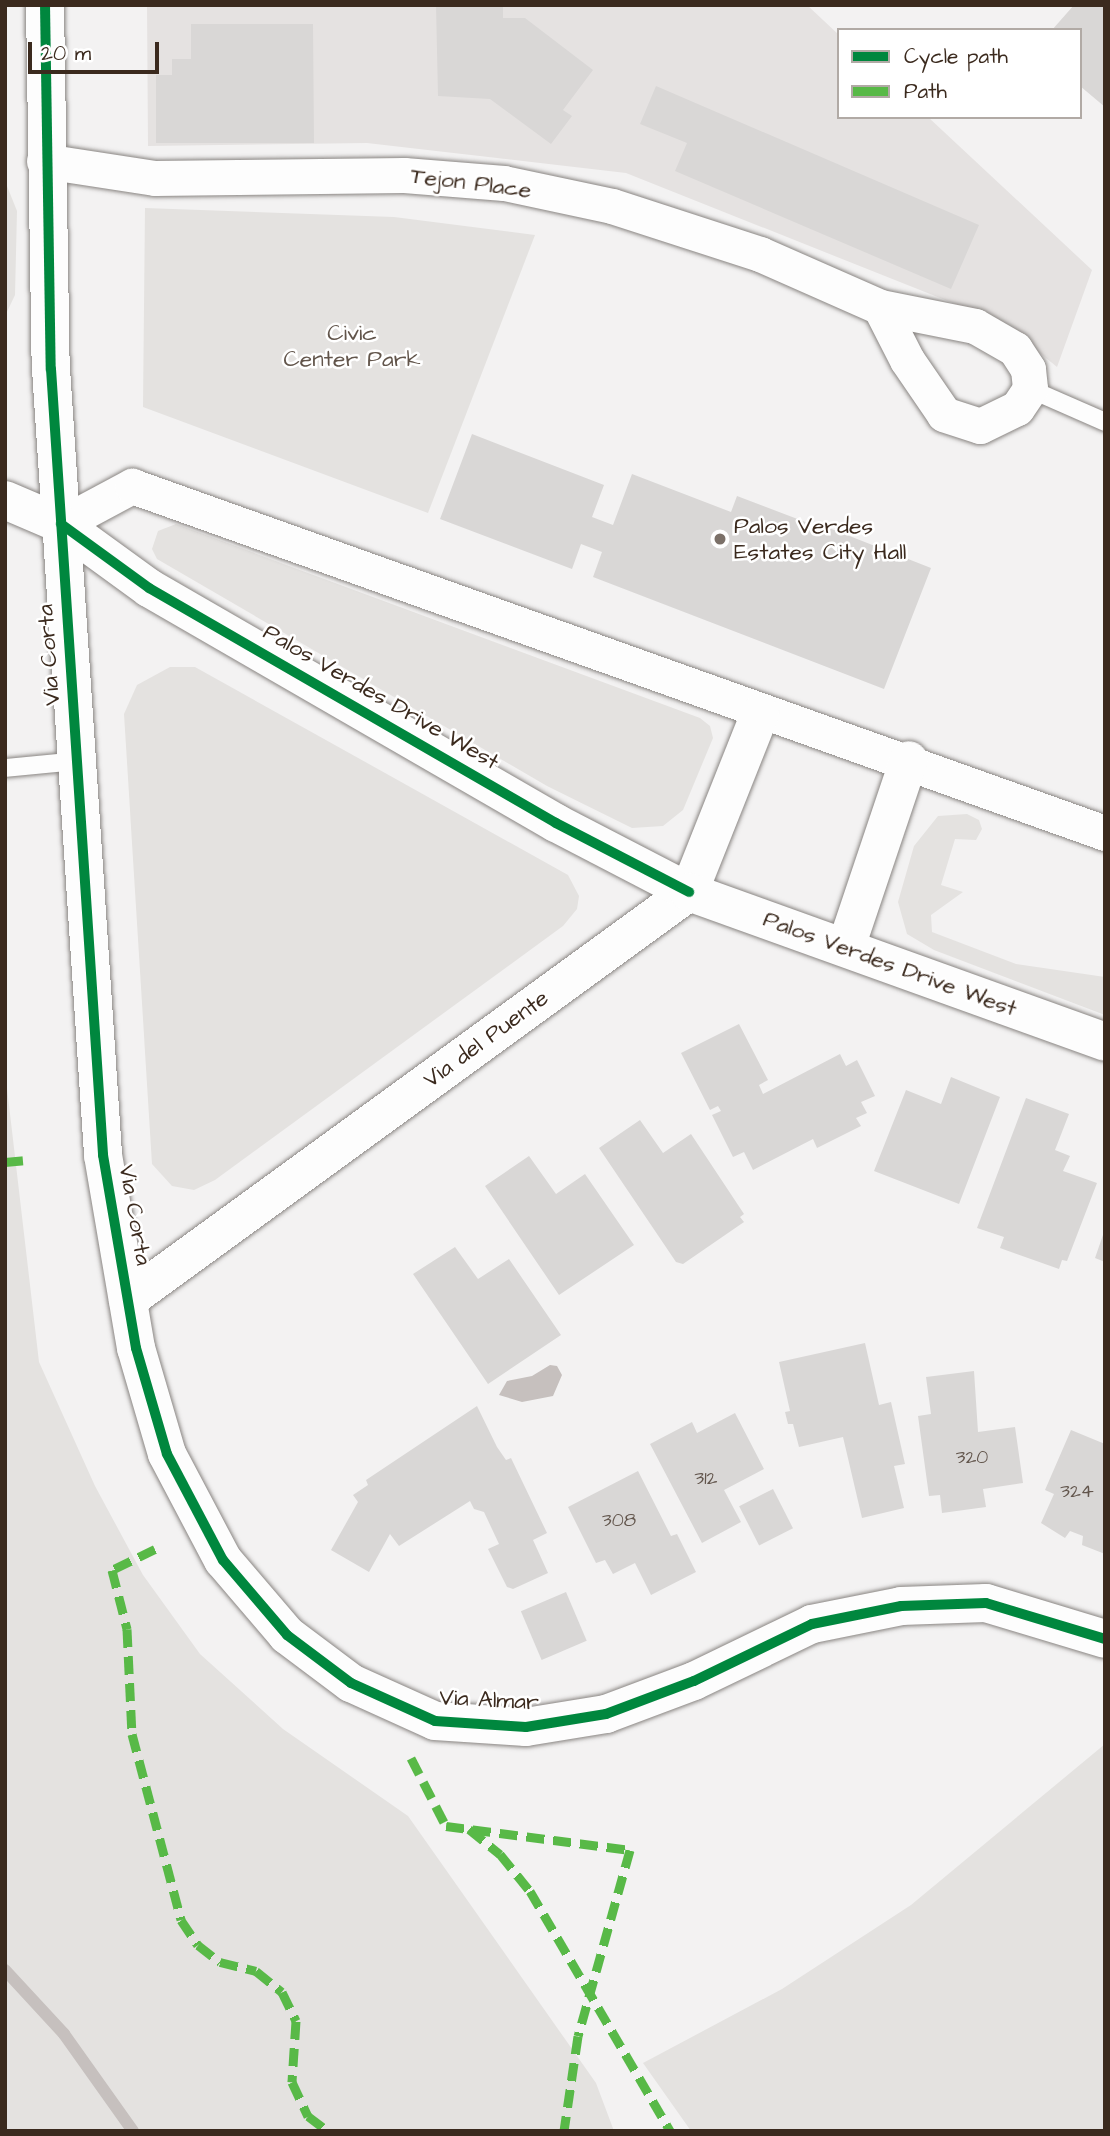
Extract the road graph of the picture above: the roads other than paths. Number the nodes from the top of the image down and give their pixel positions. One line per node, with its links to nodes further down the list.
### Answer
1 (44, 5): 2 (street, Via Corta)
2 (44, 161): 3 (street, Tejon Place); 7 (street, Via Corta)
3 (880, 307): 4 (street, Tejon Place); 4 (street)
4 (1030, 389): 5 (lane)
5 (1105, 422)
6 (5, 500): 7 (street, Palos Verdes Drive West)
7 (61, 524): 8 (street); 10 (street, Via Corta); 13 (street, Palos Verdes Drive West)
8 (760, 713): 9 (street); 13 (street)
9 (909, 760): 12 (street); 14 (street)
10 (78, 761): 11 (lane); 16 (street, Via Corta)
11 (5, 768)
12 (1105, 834)
13 (689, 892): 14 (street, Palos Verdes Drive West); 16 (street, Via del Puente)
14 (846, 947): 15 (street, Palos Verdes Drive West)
15 (1105, 1042)
16 (128, 1300): 17 (street, Via Almar)
17 (1105, 1639)

